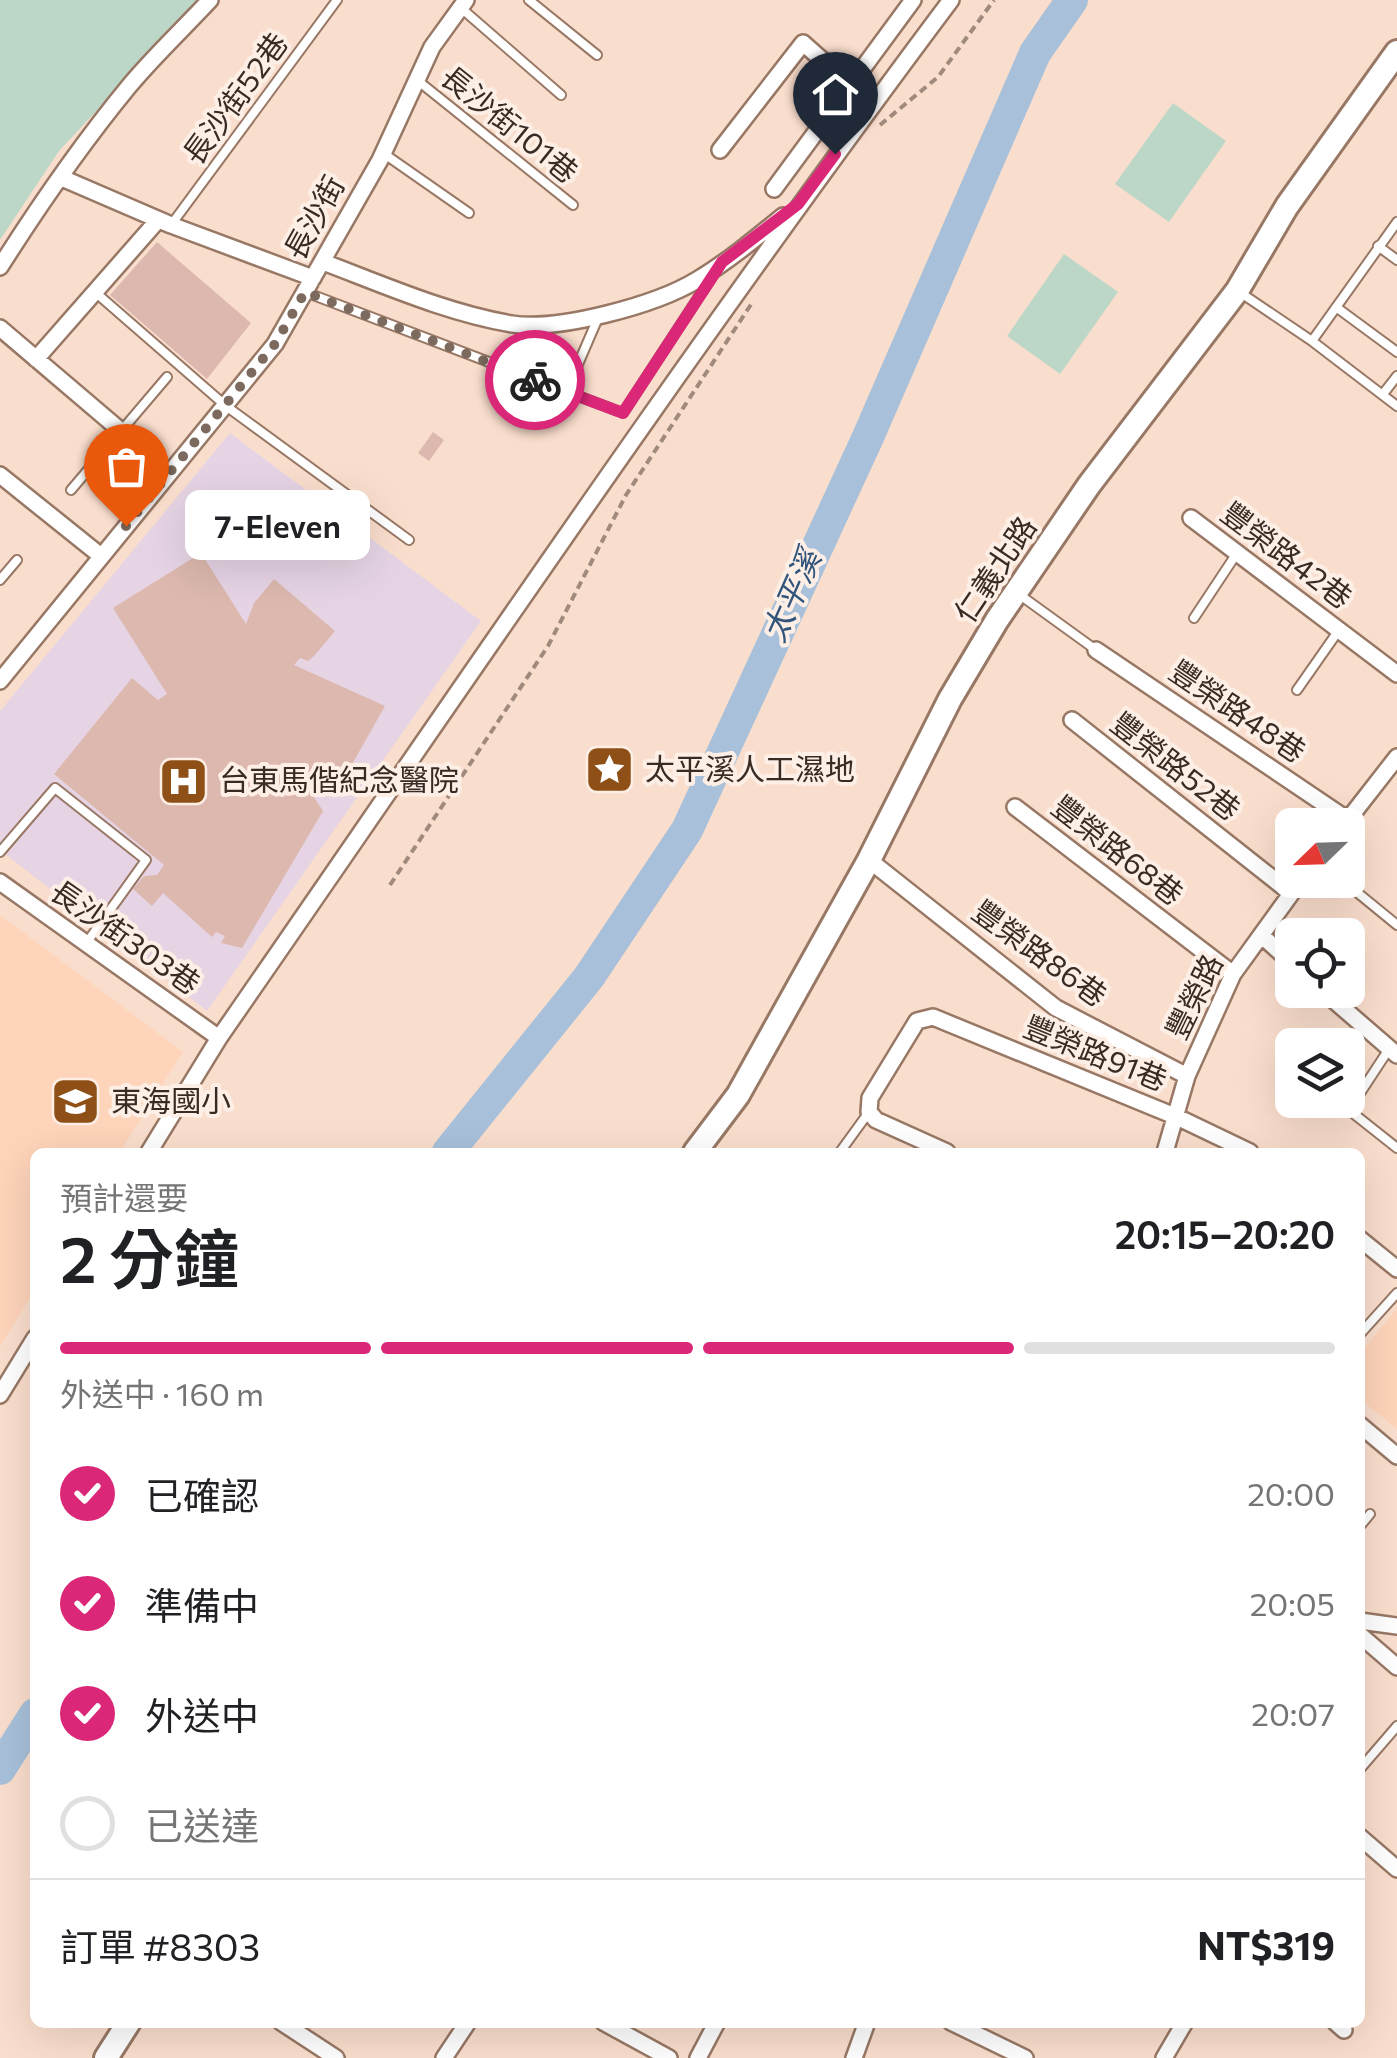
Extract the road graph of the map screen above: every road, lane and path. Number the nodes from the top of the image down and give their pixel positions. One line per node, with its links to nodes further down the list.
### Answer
1 (210, 0): 17 (street)
2 (337, 0): 22 (lane, 長沙街52巷)
3 (529, 0): 9 (lane)
4 (913, 0): 11 (street)
5 (951, 0): 13 (street)
6 (994, 0): 14 (path)
7 (464, 4): 10 (street, 長沙街); 12 (lane)
8 (1397, 52): 31 (street, 仁義北路)
9 (597, 54)
10 (417, 80): 16 (street, 長沙街); 20 (lane, 長沙街101巷)
11 (850, 85): 13 (street); 15 (street); 18 (street)
12 (561, 95)
13 (872, 105): 19 (street)
14 (880, 125)
15 (720, 150)
16 (383, 153): 21 (lane); 26 (street, 長沙街)
17 (62, 178): 22 (street); 28 (street)
18 (774, 190)
19 (798, 204): 27 (street); 82 (street)
20 (573, 206)
21 (469, 213)
22 (165, 222): 29 (street); 32 (street)
23 (1397, 222): 24 (lane)
24 (1378, 246): 25 (lane); 33 (lane)
25 (1397, 260)
26 (323, 262): 29 (street, 長沙街); 35 (street)
27 (722, 262): 34 (street); 43 (lane)
28 (0, 267)
29 (309, 285): 40 (lane); 45 (street, 長沙街)
30 (760, 291): 73 (path)
31 (1237, 291): 37 (lane); 56 (street, 仁義北路)
32 (95, 292): 39 (street); 45 (lane)
33 (1336, 306): 37 (lane); 38 (lane)
34 (598, 318): 35 (street); 43 (lane)
35 (534, 326): 40 (lane)
36 (0, 328): 39 (street)
37 (1312, 341): 44 (lane)
38 (1397, 352)
39 (36, 359): 47 (street)
40 (516, 372): 43 (lane)
41 (1397, 376): 44 (lane)
42 (167, 377): 47 (lane)
43 (566, 392)
44 (1383, 394): 46 (lane)
45 (226, 406): 51 (lane); 53 (street, 長沙街)
46 (1397, 406)
47 (121, 431): 49 (lane)
48 (0, 475): 53 (street)
49 (71, 490)
50 (1190, 518): 52 (street, 豐榮路42巷)
51 (409, 540)
52 (1237, 553): 57 (lane); 58 (street, 豐榮路42巷)
53 (101, 556): 61 (street, 長沙街)
54 (17, 560): 55 (lane)
55 (0, 580)
56 (1016, 592): 59 (lane); 70 (street, 仁義北路)
57 (1194, 618)
58 (1340, 630): 60 (street, 豐榮路42巷); 62 (lane)
59 (1096, 650): 67 (street, 豐榮路48巷)
60 (1397, 674)
61 (0, 681)
62 (1297, 690)
63 (1072, 720): 71 (street, 豐榮路52巷)
64 (1397, 758): 65 (street)
65 (1391, 777): 68 (street)
66 (1015, 807): 80 (street, 豐榮路68巷)
67 (1326, 808)
68 (1360, 808)
69 (0, 852): 78 (lane)
70 (869, 860): 84 (street, 豐榮路86巷); 88 (street, 仁義北路)
71 (1275, 871)
72 (0, 882): 78 (street, 長沙街303巷)
73 (390, 885)
74 (1288, 898): 77 (street, 豐榮路)
75 (1364, 898): 76 (lane)
76 (1397, 925)
77 (1260, 935): 79 (street); 80 (street, 豐榮路)
78 (85, 945): 82 (street, 長沙街303巷)
79 (1275, 949)
80 (1233, 974): 84 (street, 豐榮路)
81 (1343, 1008): 83 (street)
82 (219, 1038): 87 (street)
83 (1393, 1052): 93 (lane)
84 (1187, 1076): 86 (street, 豐榮路)
85 (870, 1112): 86 (street, 豐榮路91巷); 89 (lane); 90 (street)
86 (1177, 1116): 91 (street, 豐榮路); 92 (street, 豐榮路91巷)
87 (151, 1148)
88 (698, 1148)
89 (843, 1148)
90 (938, 1148)
91 (1166, 1148)
92 (1242, 1148)
93 (1397, 1148)
94 (1365, 1243): 95 (street)
95 (1397, 1269)
96 (1397, 1292): 97 (lane)
97 (1365, 1328)
98 (30, 1346): 99 (street)
99 (0, 1396)
100 (1365, 1429): 101 (street)
101 (1397, 1456)
102 (1370, 1514): 103 (lane)
103 (1365, 1520)
104 (1365, 1622): 105 (street)
105 (1397, 1626)
106 (1365, 1639): 107 (street)
107 (1397, 1667)
108 (1397, 1726): 109 (lane)
109 (1365, 1762)
110 (1365, 1841): 111 (street)
111 (1397, 1869)
112 (125, 2028): 120 (street)
113 (291, 2028): 121 (street)
114 (464, 2028): 122 (street)
115 (615, 2028): 123 (street)
116 (714, 2028): 124 (street)
117 (865, 2028): 125 (street)
118 (964, 2028): 126 (street)
119 (1181, 2028): 127 (street)
120 (106, 2058)
121 (336, 2058)
122 (444, 2058)
123 (669, 2058)
124 (698, 2058)
125 (854, 2058)
126 (1025, 2058)
127 (1164, 2058)

